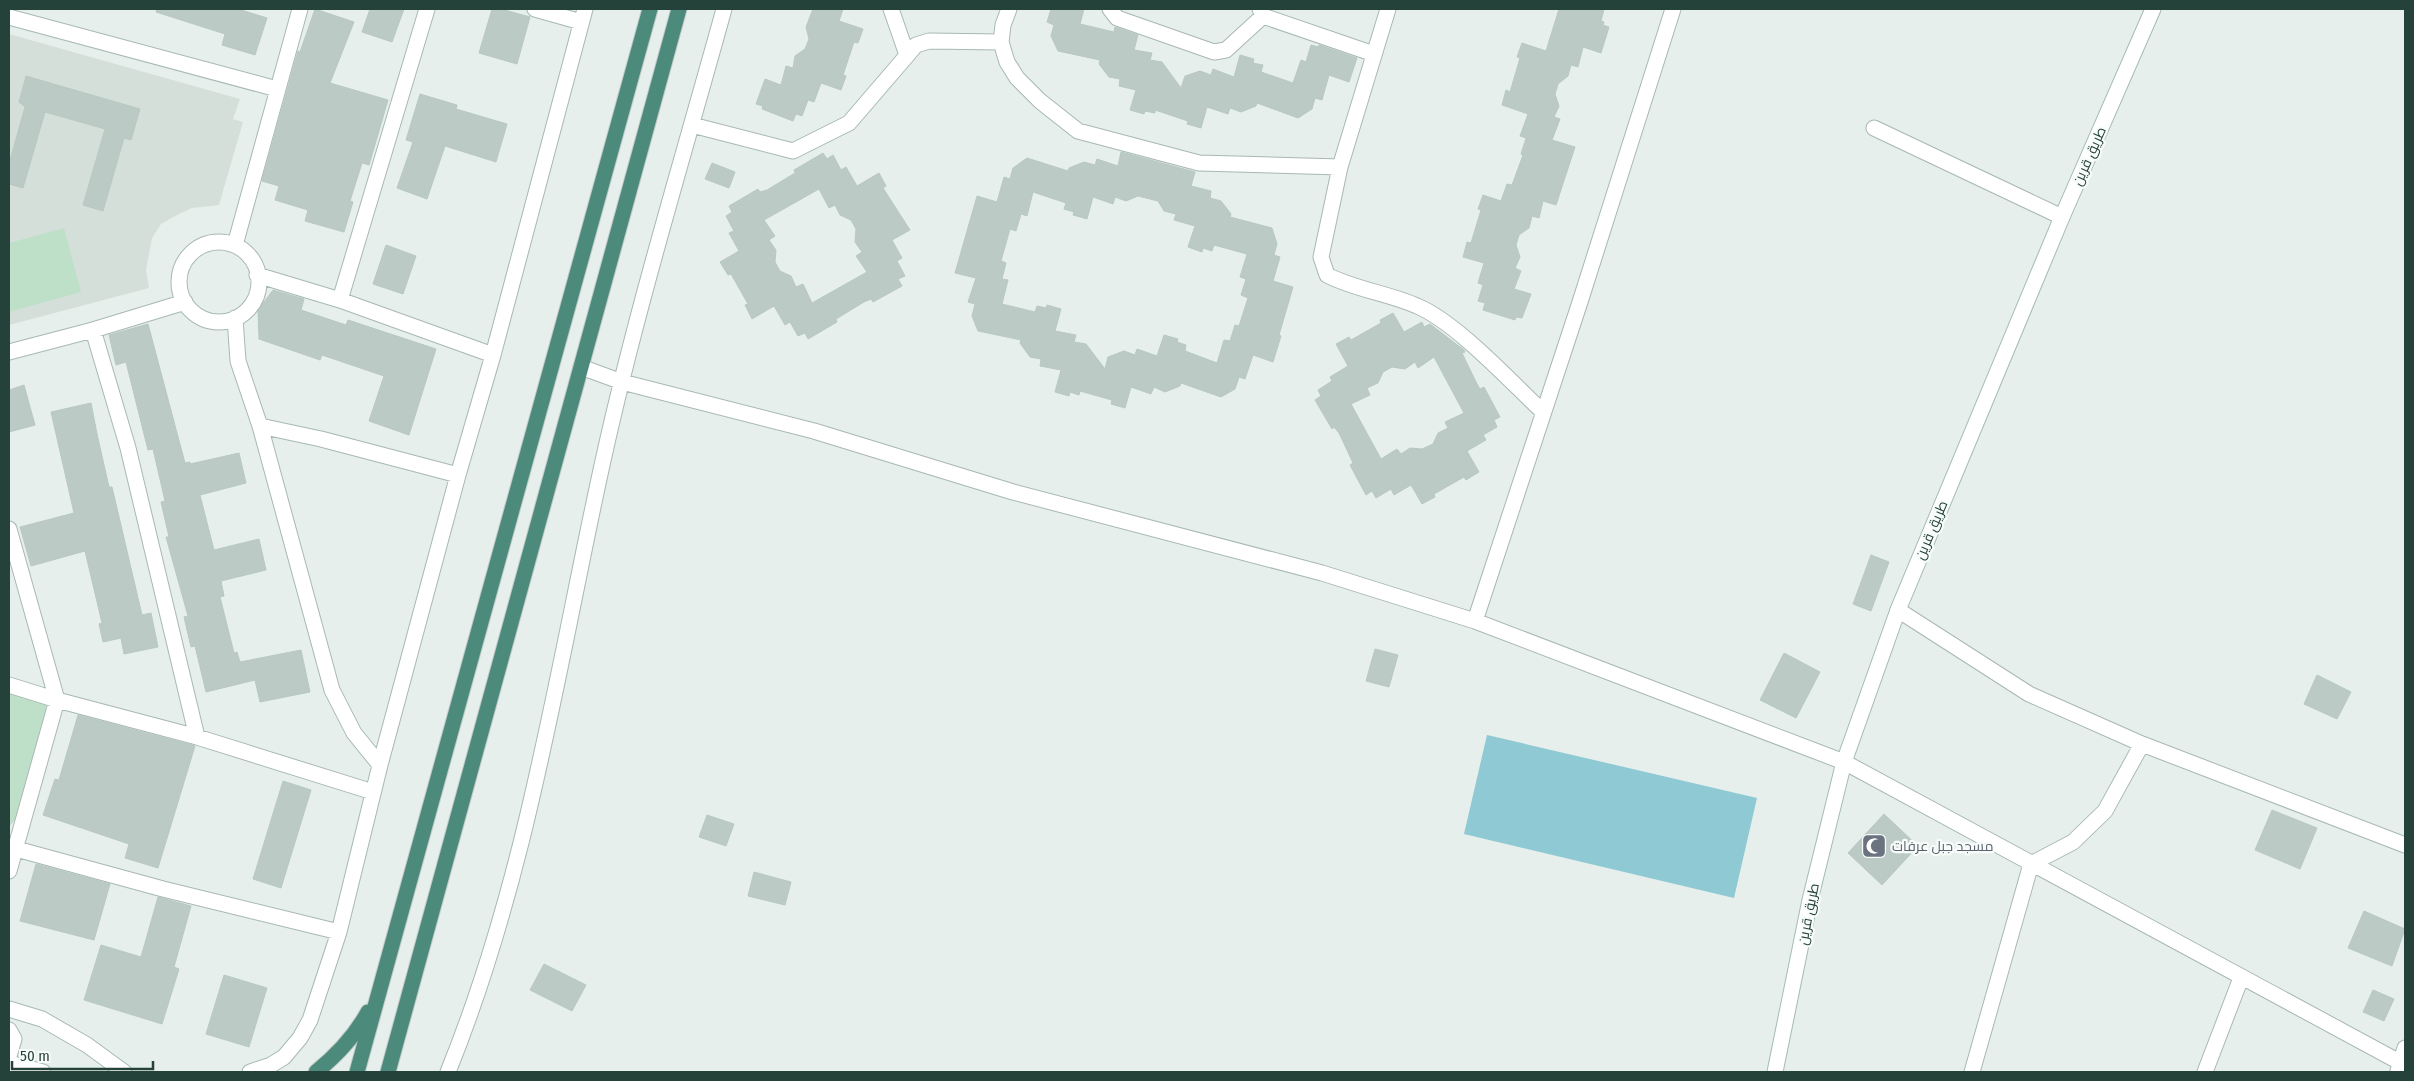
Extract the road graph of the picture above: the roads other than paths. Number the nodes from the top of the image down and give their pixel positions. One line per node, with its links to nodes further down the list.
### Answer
1 (300, 9): 19 (street)
2 (427, 9): 26 (street)
3 (535, 9): 14 (street)
4 (650, 9): 53 (highway)
5 (680, 9): 32 (highway)
6 (724, 9): 20 (street)
7 (891, 9): 18 (street)
8 (1009, 9): 16 (street)
9 (1110, 9): 13 (street)
10 (1388, 9): 17 (street)
11 (1673, 9): 34 (street)
12 (2153, 9): 23 (street, طريق قرين)
13 (1262, 12): 17 (street)
14 (583, 15): 31 (street)
15 (9, 17): 19 (street)
16 (1001, 42): 18 (street); 22 (street)
17 (1374, 54): 22 (street)
18 (907, 55): 20 (street)
19 (277, 89): 24 (street)
20 (692, 125): 33 (street)
21 (1874, 128): 23 (street)
22 (1340, 167): 34 (street)
23 (2062, 217): 38 (street, طريق قرين)
24 (235, 245): 25 (street); 27 (street)
25 (257, 275): 26 (street); 28 (street)
26 (340, 300): 31 (street)
27 (185, 302): 28 (street); 29 (street)
28 (235, 318): 35 (street)
29 (93, 330): 30 (street); 42 (street)
30 (9, 352)
31 (492, 355): 36 (street)
32 (581, 367): 33 (street); 65 (highway)
33 (622, 382): 39 (street); 66 (street)
34 (1543, 412): 39 (street)
35 (260, 426): 36 (street); 45 (street)
36 (458, 475): 45 (street)
37 (9, 529): 41 (street)
38 (1898, 610): 43 (street); 44 (street, طريق قرين)
39 (1475, 620): 44 (street)
40 (9, 685): 41 (street)
41 (57, 700): 42 (street); 48 (street)
42 (197, 737): 46 (street)
43 (2142, 744): 47 (street); 49 (street)
44 (1844, 762): 49 (street); 67 (street, طريق قرين)
45 (380, 765): 46 (street)
46 (373, 792): 51 (street)
47 (2405, 845)
48 (12, 848): 50 (street); 51 (street)
49 (2030, 864): 52 (street); 68 (street)
50 (9, 871)
51 (339, 932): 62 (street)
52 (2241, 978): 59 (street); 69 (street)
53 (379, 993): 63 (highway); 64 (highway)
54 (9, 1009): 61 (street)
55 (9, 1030): 57 (street)
56 (2405, 1048): 59 (street)
57 (9, 1056)
58 (9, 1063): 60 (street)
59 (2401, 1067)
60 (43, 1072)
61 (124, 1072)
62 (250, 1072)
63 (316, 1072)
64 (357, 1072)
65 (388, 1072)
66 (448, 1072)
67 (1775, 1072)
68 (1972, 1072)
69 (2205, 1072)

